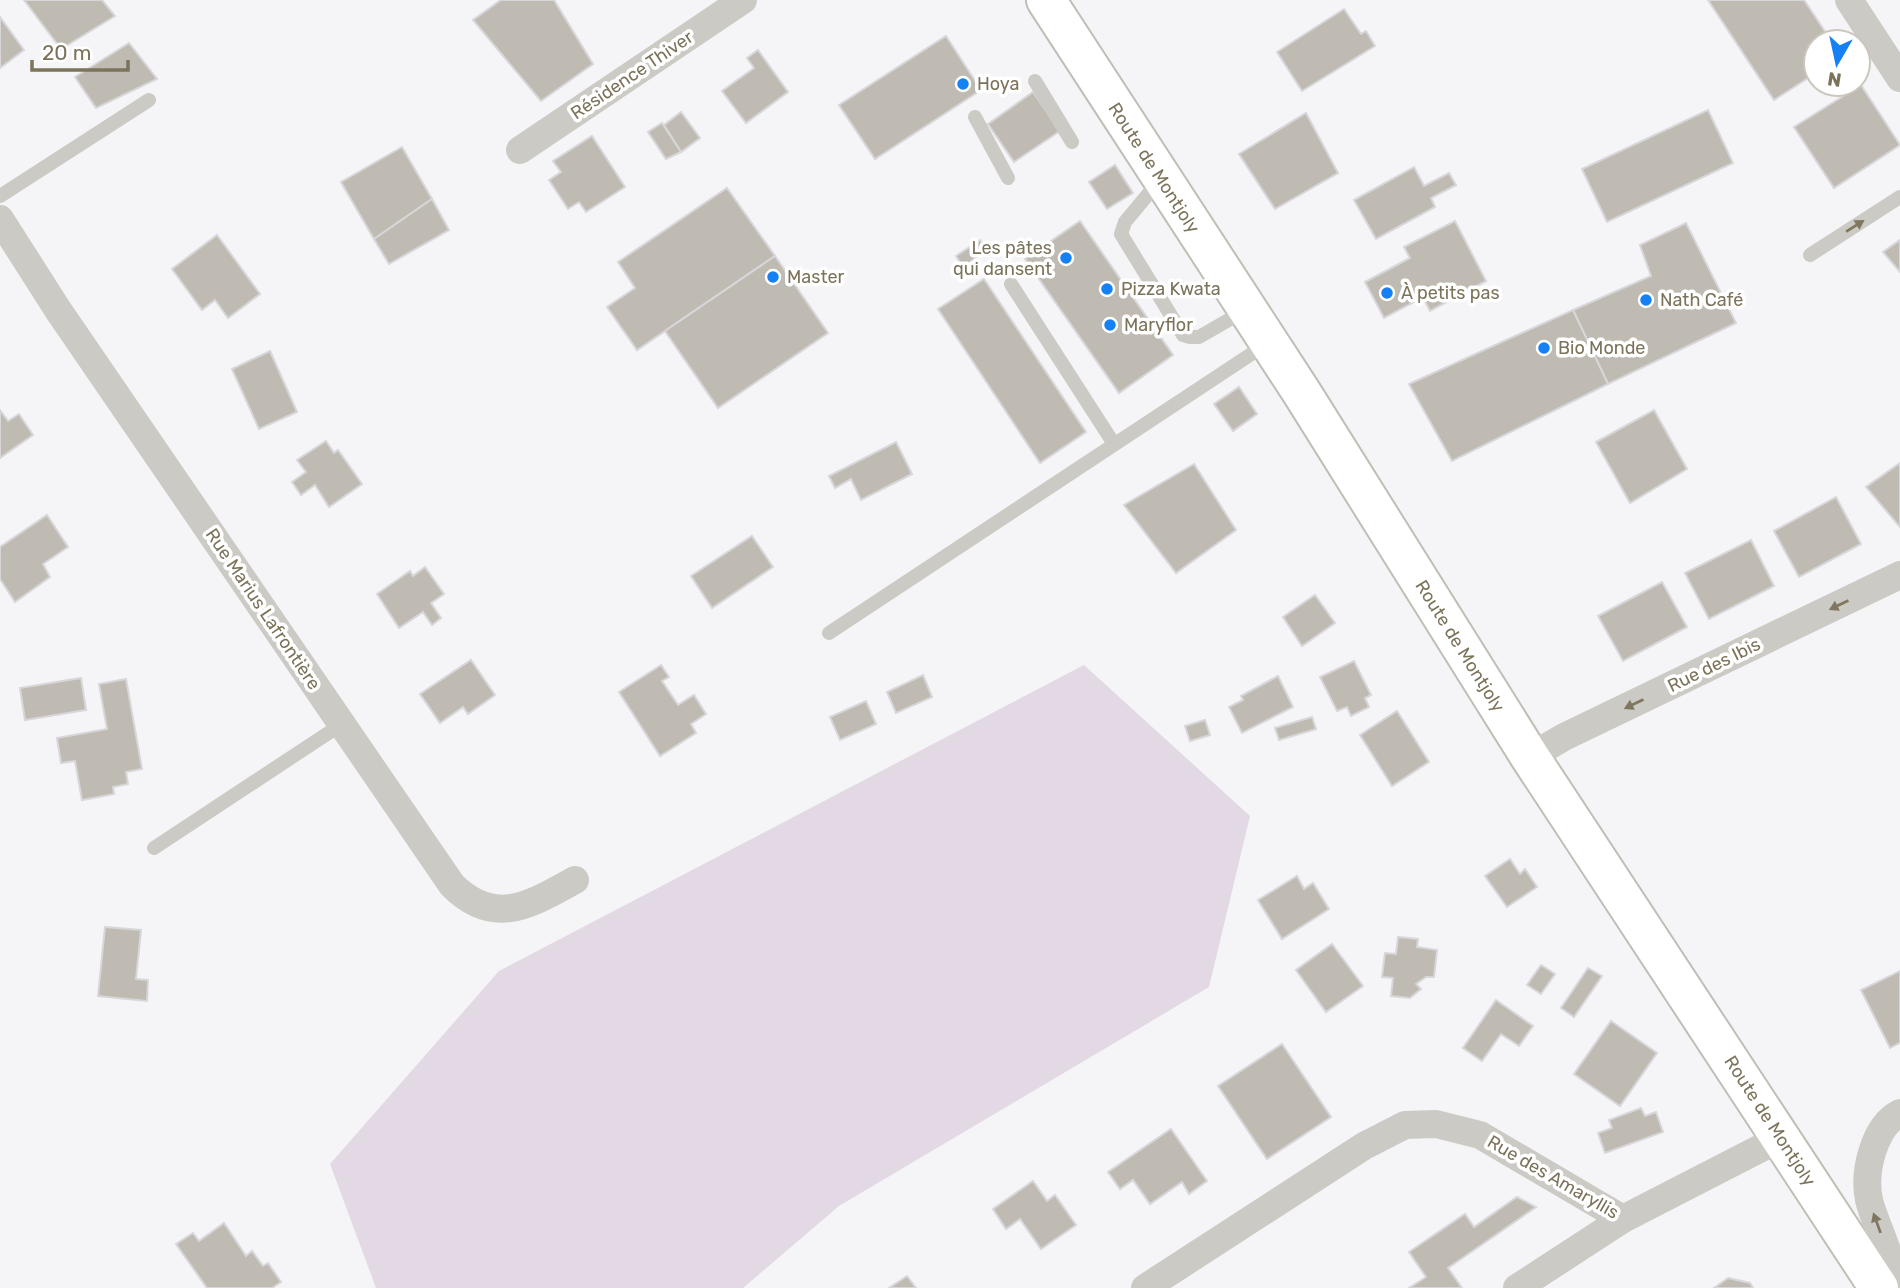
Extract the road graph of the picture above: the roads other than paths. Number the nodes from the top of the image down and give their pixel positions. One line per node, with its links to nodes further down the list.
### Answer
1 (743, 0): 9 (street, Résidence Thiver)
2 (1046, 0): 11 (main road, Route de Montjoly)
3 (1849, 0): 4 (street)
4 (1900, 78)
5 (1035, 81): 8 (lane)
6 (149, 100): 12 (lane)
7 (975, 117): 10 (lane)
8 (1072, 142)
9 (520, 150)
10 (1008, 178)
11 (1161, 179): 17 (main road, Route de Montjoly); 17 (lane)
12 (0, 196)
13 (1900, 197): 15 (lane, one-way to 13)
14 (0, 219): 22 (street, Rue Marius Lafrontière)
15 (1810, 254)
16 (1011, 284): 19 (lane)
17 (1246, 310): 18 (main road, Route de Montjoly)
18 (1268, 343): 19 (lane); 23 (main road, Route de Montjoly)
19 (1114, 444): 21 (lane)
20 (1900, 575): 23 (street, Rue des Ibis, one-way to 23)
21 (829, 633)
22 (342, 724): 24 (lane); 25 (street, Rue Marius Lafrontière)
23 (1530, 757): 27 (main road, Route de Montjoly)
24 (154, 848)
25 (575, 880)
26 (1895, 1116): 32 (street, one-way to 26)
27 (1779, 1135): 28 (street, Rue des Amaryllis); 31 (main road, Route de Montjoly)
28 (1623, 1219): 29 (street, Rue des Amaryllis); 30 (street)
29 (1145, 1288)
30 (1517, 1288)
31 (1879, 1288)
32 (1896, 1288)

